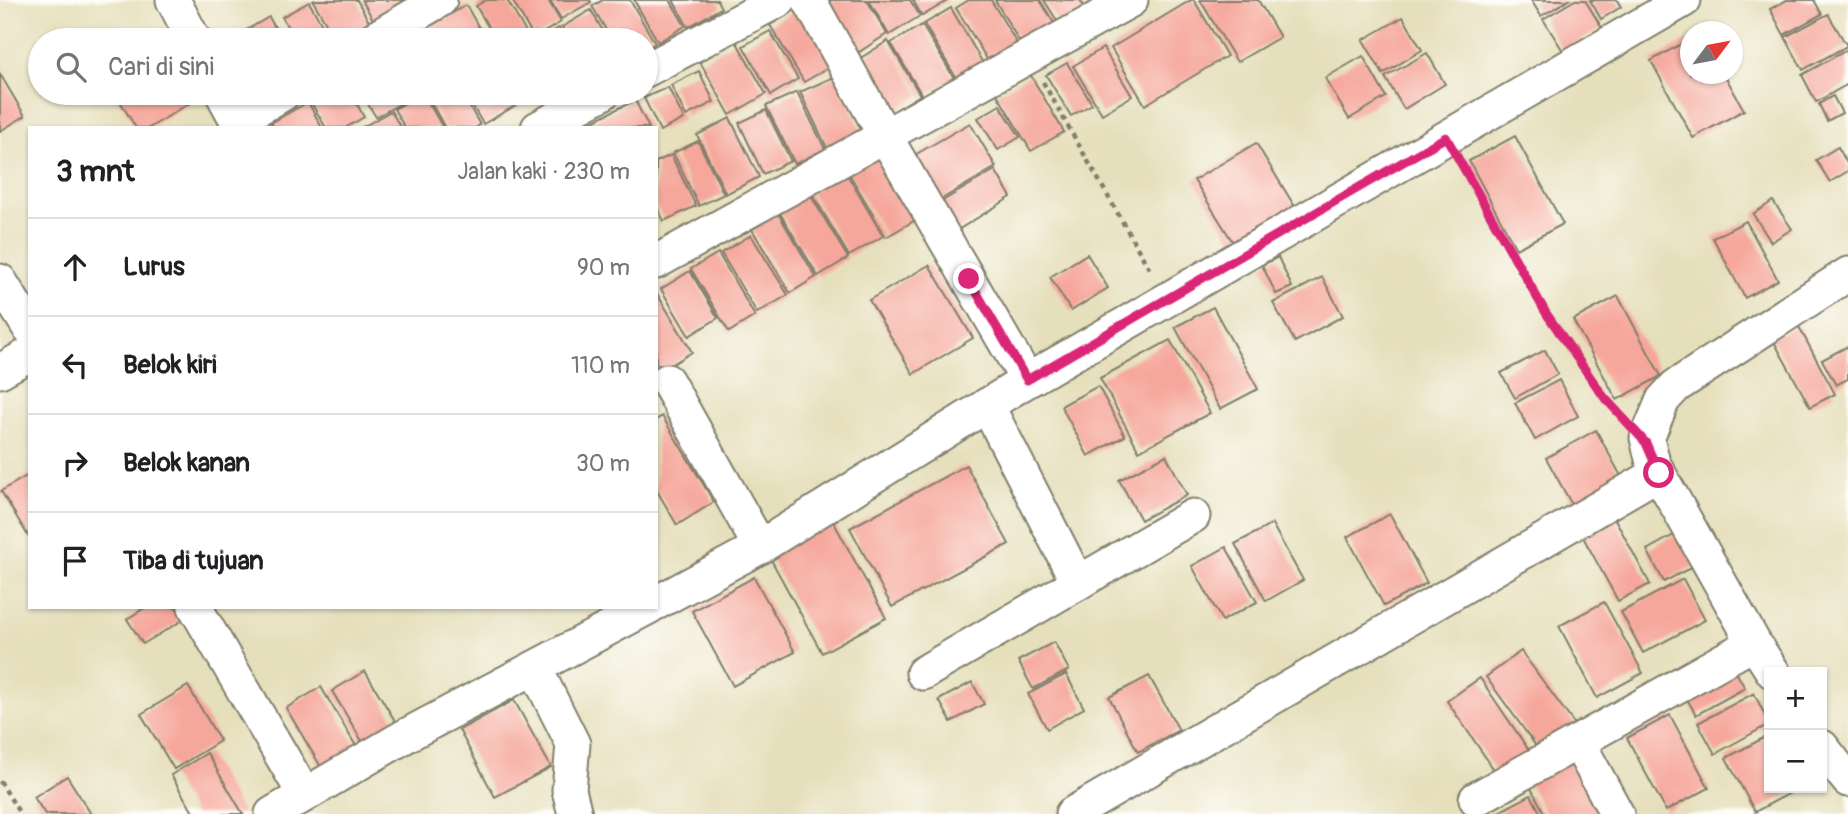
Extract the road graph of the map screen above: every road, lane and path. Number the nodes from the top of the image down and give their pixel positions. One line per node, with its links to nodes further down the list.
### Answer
1 (173, 0): 7 (street)
2 (440, 0): 8 (street)
3 (779, 0): 10 (street)
4 (809, 0): 15 (street)
5 (1131, 0): 9 (street)
6 (1684, 0): 16 (street)
7 (188, 28)
8 (392, 28)
9 (1028, 57): 15 (street); 20 (path)
10 (658, 64)
11 (255, 105): 13 (street)
12 (581, 105): 14 (street)
13 (233, 114)
14 (542, 126)
15 (885, 136): 17 (street); 24 (street)
16 (1446, 137): 20 (street); 27 (path)
17 (658, 261)
18 (1848, 274): 27 (street)
19 (0, 281): 21 (street)
20 (1167, 299): 24 (street)
21 (28, 326)
22 (28, 355): 23 (street)
23 (0, 371)
24 (1027, 380): 26 (street)
25 (667, 381): 30 (street)
26 (987, 405): 30 (street); 31 (street)
27 (1646, 443): 28 (street)
28 (1659, 473): 35 (street); 48 (street)
29 (1193, 516): 31 (street)
30 (760, 547): 32 (street)
31 (1078, 583): 38 (street)
32 (658, 601)
33 (196, 609): 43 (street)
34 (644, 609): 37 (street)
35 (1754, 643): 36 (street); 39 (street)
36 (1770, 667)
37 (535, 668): 43 (street); 47 (street)
38 (923, 673)
39 (1578, 742): 44 (street); 49 (street)
40 (1827, 753): 41 (street)
41 (1848, 780)
42 (0, 781): 45 (path)
43 (304, 794): 46 (street)
44 (1476, 799)
45 (20, 814)
46 (272, 814)
47 (575, 814)
48 (1072, 814)
49 (1617, 814)

